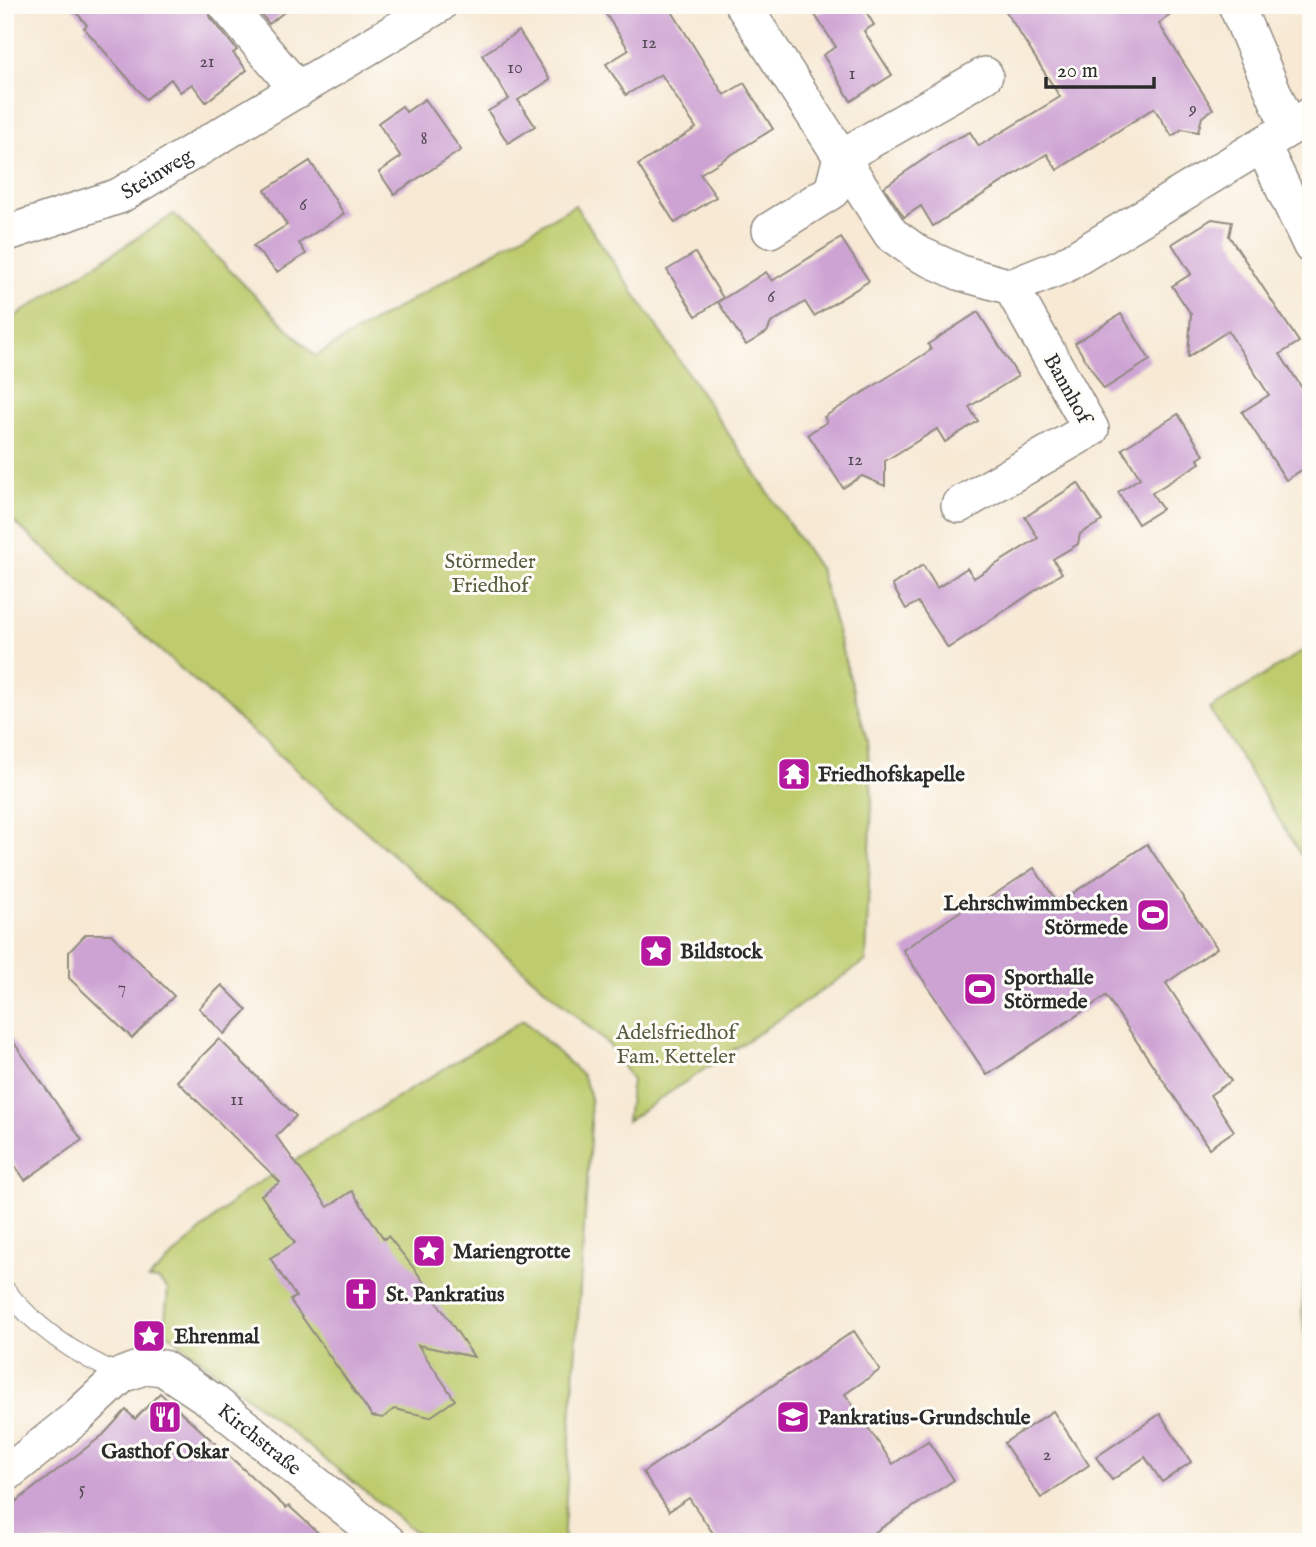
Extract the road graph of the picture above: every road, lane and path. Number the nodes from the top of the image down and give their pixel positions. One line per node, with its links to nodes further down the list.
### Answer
1 (226, 5): 6 (street)
2 (439, 5): 6 (street, Steinweg)
3 (743, 5): 8 (street)
4 (1236, 5): 7 (street)
5 (985, 75): 8 (street)
6 (298, 90): 10 (street, Steinweg)
7 (1287, 129): 11 (street); 12 (street)
8 (841, 157): 9 (street); 12 (street)
9 (770, 230)
10 (5, 234)
11 (1311, 246)
12 (1011, 287): 13 (street, Bannhof)
13 (959, 505)
14 (5, 1289): 15 (lane)
15 (122, 1375): 16 (street, Kirchstraße); 17 (street, Kirchstraße)
16 (5, 1475)
17 (388, 1542)

